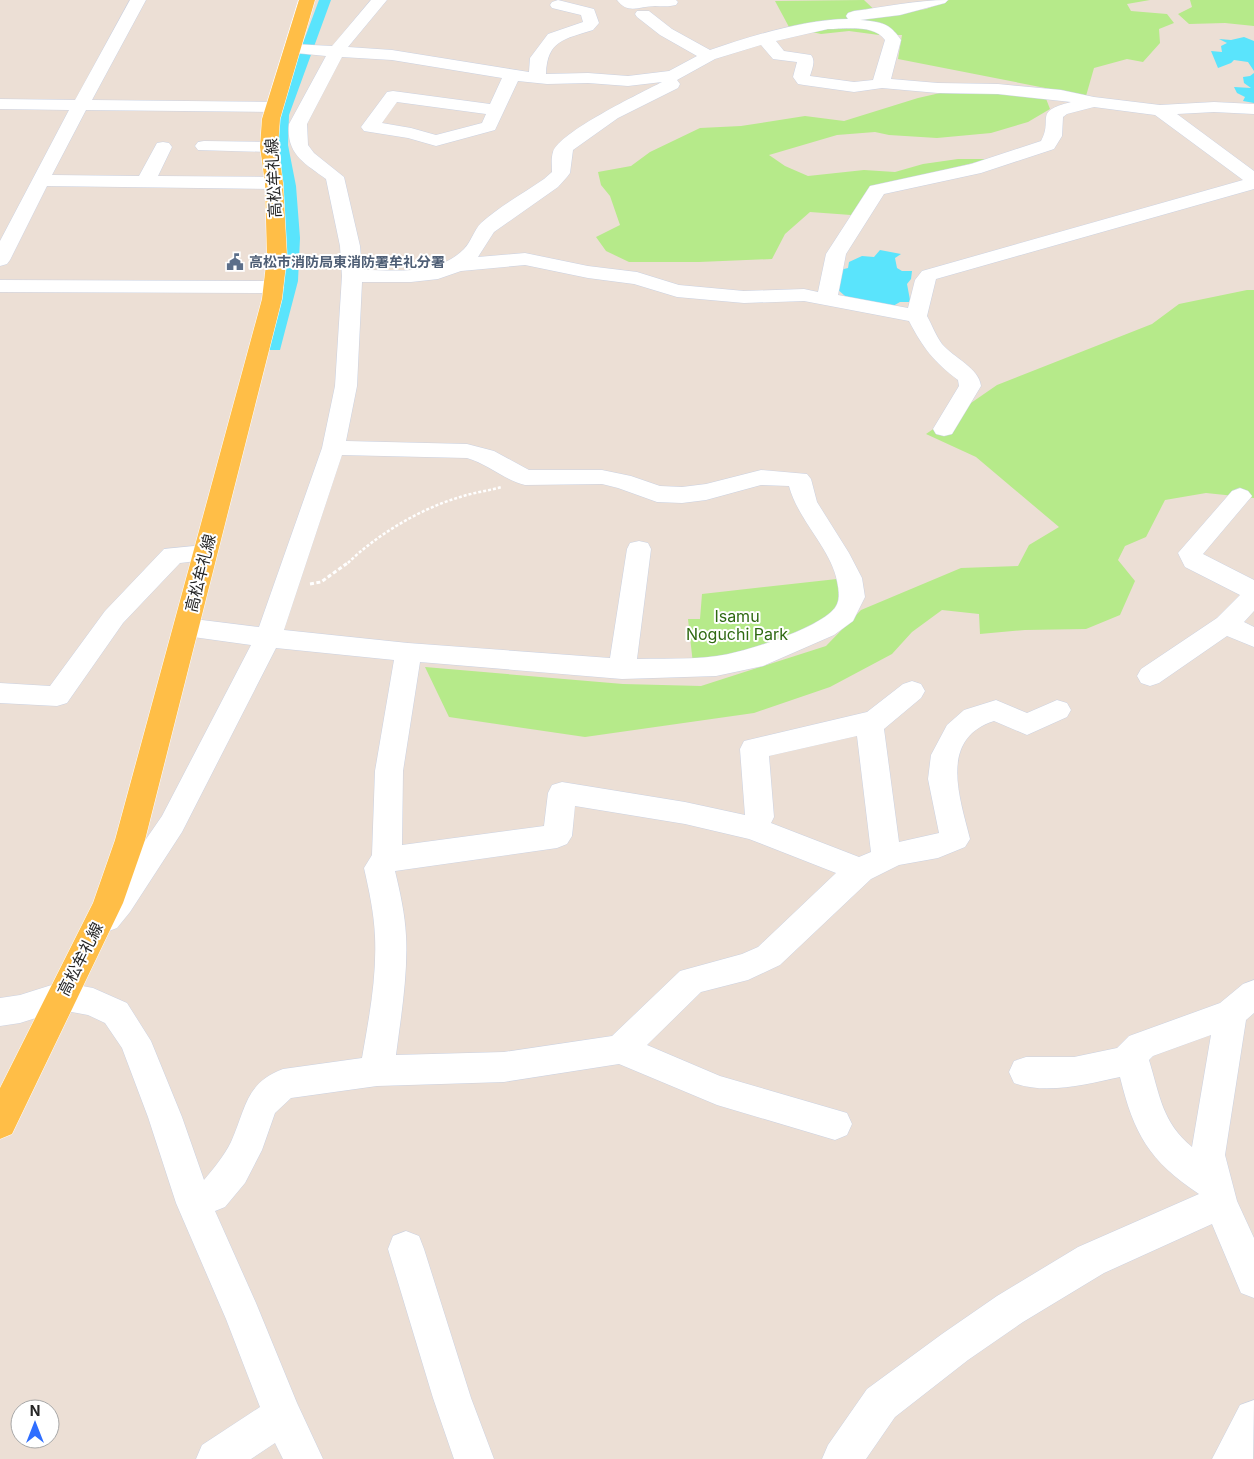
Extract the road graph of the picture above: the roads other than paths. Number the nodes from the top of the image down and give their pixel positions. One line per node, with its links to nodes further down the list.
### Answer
1 (138, 0): 20 (street)
2 (306, 0): 11 (main road, 高松牟礼線)
3 (379, 0): 12 (street)
4 (625, 0): 6 (street)
5 (940, 0): 9 (street)
6 (670, 2)
7 (558, 5): 16 (street)
8 (643, 14): 13 (street)
9 (828, 24): 10 (street); 17 (street)
10 (765, 39): 13 (street); 17 (street)
11 (292, 49): 12 (street); 21 (main road, 高松牟礼線)
12 (336, 52): 14 (street); 34 (street)
13 (710, 56): 15 (street)
14 (512, 75): 16 (street); 23 (street)
15 (674, 76): 16 (street); 33 (street)
16 (538, 78)
17 (881, 83): 18 (street)
18 (1094, 102): 24 (street); 37 (street)
19 (0, 104): 20 (street)
20 (81, 104): 21 (street); 28 (street)
21 (274, 106): 27 (main road, 高松牟礼線)
22 (1254, 109): 24 (street)
23 (496, 110): 23 (street)
24 (1160, 110): 30 (street)
25 (204, 146): 27 (street)
26 (163, 147): 29 (street)
27 (269, 147): 31 (main road, 高松牟礼線)
28 (41, 180): 29 (street); 32 (street)
29 (146, 181): 31 (street)
30 (1254, 181): 38 (street)
31 (274, 183): 36 (main road, 高松牟礼線)
32 (0, 260)
33 (457, 265): 34 (street); 37 (street)
34 (352, 276): 40 (street)
35 (0, 286): 36 (street)
36 (274, 287): 43 (main road, 高松牟礼線)
37 (827, 298): 38 (street)
38 (916, 316): 39 (street)
39 (944, 429)
40 (332, 448): 48 (street); 51 (street)
41 (1240, 496): 44 (street)
42 (639, 549): 51 (street)
43 (204, 553): 47 (main road, 高松牟礼線); 54 (street)
44 (1254, 591)
45 (1254, 596): 46 (street)
46 (1226, 624): 49 (street); 52 (street)
47 (186, 628): 48 (street); 60 (main road, 高松牟礼線)
48 (268, 638): 50 (street); 60 (street)
49 (1254, 638)
50 (408, 652): 51 (street); 58 (street)
51 (622, 669)
52 (1150, 676)
53 (912, 691): 56 (street)
54 (0, 693)
55 (1057, 710): 59 (street)
56 (869, 722): 57 (street); 59 (street)
57 (753, 828): 58 (street); 59 (street)
58 (387, 859): 66 (street)
59 (873, 863): 64 (street)
60 (92, 936): 61 (main road, 高松牟礼線)
61 (61, 996): 63 (street); 68 (main road, 高松牟礼線); 71 (street)
62 (1243, 1003): 65 (street); 70 (street)
63 (0, 1012)
64 (620, 1049): 66 (street); 69 (street)
65 (1131, 1056): 67 (street); 70 (street)
66 (377, 1071): 71 (street)
67 (1026, 1072)
68 (0, 1124)
69 (835, 1124)
70 (1218, 1194): 73 (street); 79 (street)
71 (194, 1203): 74 (street)
72 (406, 1249): 78 (street)
73 (1254, 1280)
74 (282, 1415): 76 (street); 77 (street)
75 (1254, 1419): 80 (street)
76 (216, 1459)
77 (303, 1459)
78 (474, 1459)
79 (842, 1459)
80 (1232, 1459)

